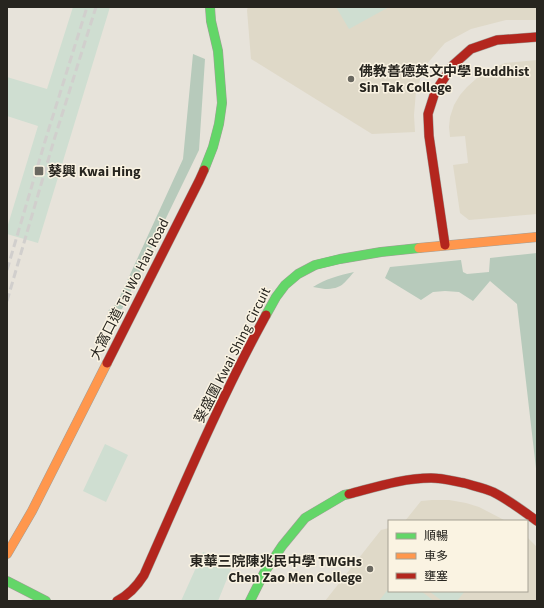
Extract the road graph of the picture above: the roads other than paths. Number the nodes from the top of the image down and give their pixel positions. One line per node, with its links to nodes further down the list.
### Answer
1 (206, 9): 6 (street, 大窩口道 Tai Wo Hau Road)
2 (537, 37): 4 (street)
3 (537, 237): 4 (street, 葵盛圍 Kwai Shing Circuit)
4 (445, 244): 9 (street, 葵盛圍 Kwai Shing Circuit)
5 (537, 521): 10 (street)
6 (7, 554)
7 (7, 581): 8 (street)
8 (46, 601)
9 (117, 601)
10 (250, 601)

